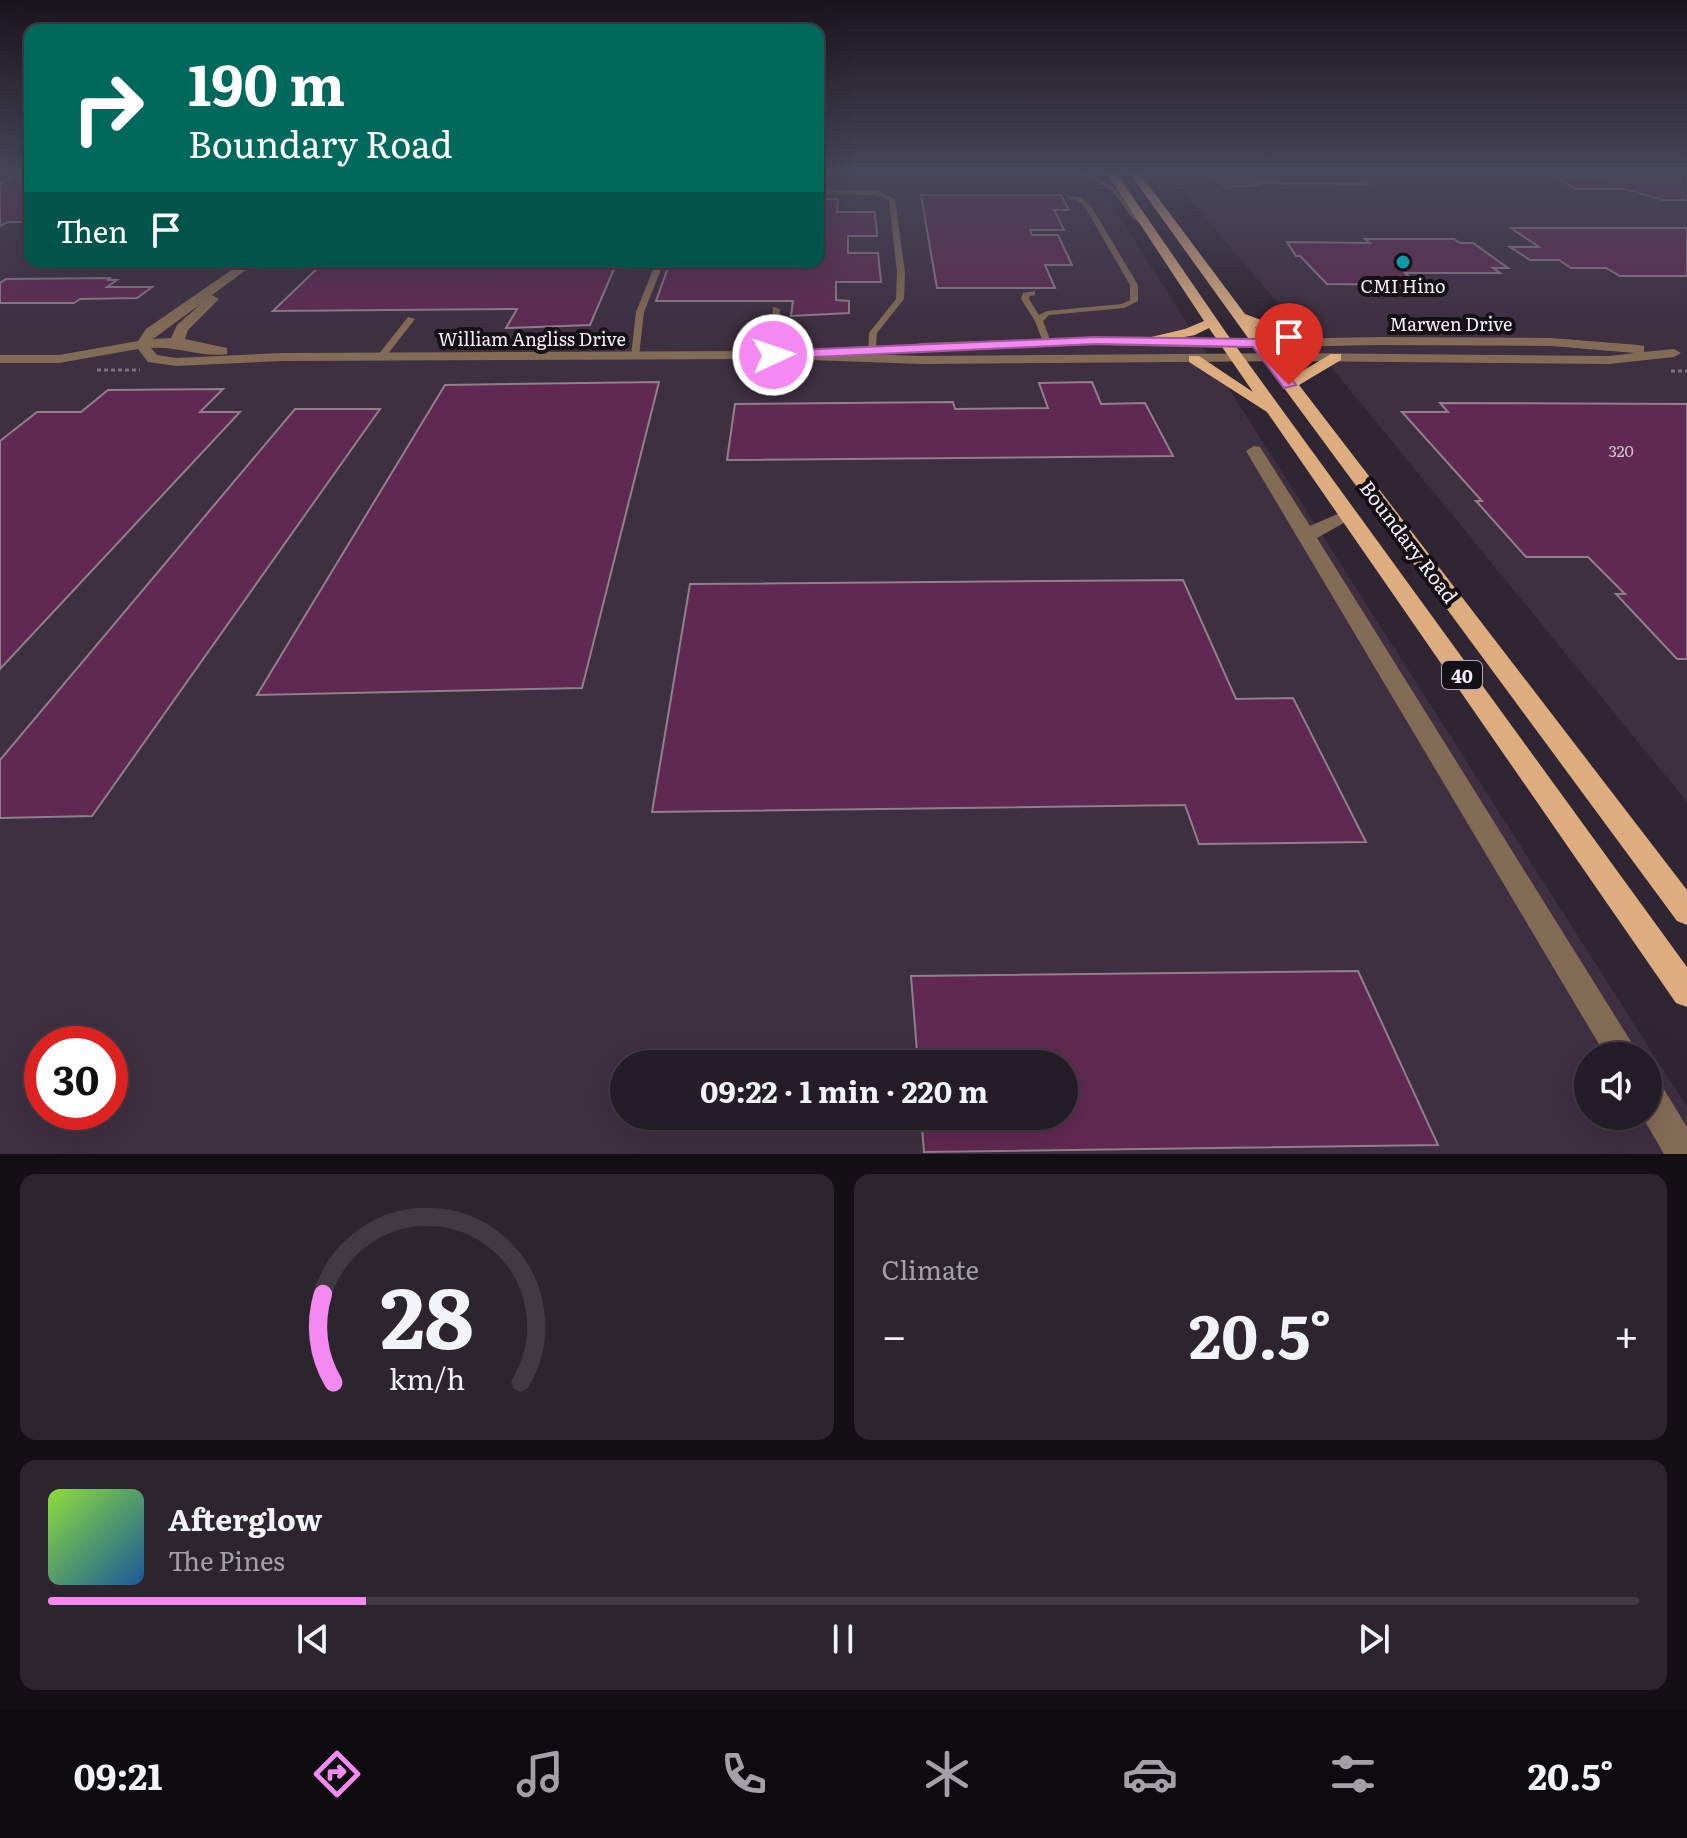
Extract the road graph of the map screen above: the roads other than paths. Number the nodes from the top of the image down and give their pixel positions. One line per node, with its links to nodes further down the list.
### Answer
1 (895, 225): 21 (lane)
2 (1098, 225): 12 (lane)
3 (1146, 225): 13 (main road, Boundary Road / 40)
4 (1173, 225): 10 (main road, Boundary Road / 40)
5 (244, 268): 7 (street)
6 (658, 268): 24 (lane)
7 (231, 278): 15 (street); 18 (street)
8 (1032, 293): 12 (lane)
9 (776, 309): 23 (lane)
10 (1239, 316): 17 (main road); 19 (main road, Boundary Road / 40)
11 (411, 319): 26 (lane)
12 (1039, 321): 16 (lane)
13 (1212, 322): 14 (main road); 20 (main road, Boundary Road / 40)
14 (1152, 341): 16 (street, William Angliss Drive); 20 (street, William Angliss Drive)
15 (177, 342): 18 (street); 25 (street, William Angliss Drive)
16 (1047, 342): 21 (street, William Angliss Drive); 30 (street)
17 (1308, 342): 19 (street, Marwen Drive); 22 (street, Marwen Drive)
18 (144, 349): 25 (street, William Angliss Drive); 28 (street, William Angliss Drive)
19 (1263, 350): 20 (street, William Angliss Drive); 27 (street, Marwen Drive); 31 (main road, Boundary Road / 40)
20 (1233, 351): 29 (street, William Angliss Drive); 32 (main road, Boundary Road / 40)
21 (871, 354): 23 (street, William Angliss Drive); 30 (street, William Angliss Drive)
22 (1680, 354): 27 (street, Marwen Drive)
23 (777, 355): 24 (street, William Angliss Drive)
24 (635, 356): 26 (street, William Angliss Drive)
25 (282, 357): 26 (street, William Angliss Drive)
26 (381, 357)
27 (1336, 357): 31 (main road)
28 (0, 359)
29 (1194, 359): 30 (street, William Angliss Drive); 32 (main road)
30 (1056, 360)
31 (1289, 385): 36 (main road, Boundary Road / 40)
32 (1273, 410): 34 (main road, Boundary Road / 40)
33 (1254, 451): 35 (street)
34 (1349, 515): 35 (street, Boundary Road); 37 (main road, Boundary Road / 40)
35 (1307, 535): 38 (street)
36 (1687, 912)
37 (1687, 992)
38 (1615, 1042)
39 (1662, 1118): 40 (street)
40 (1684, 1154)

